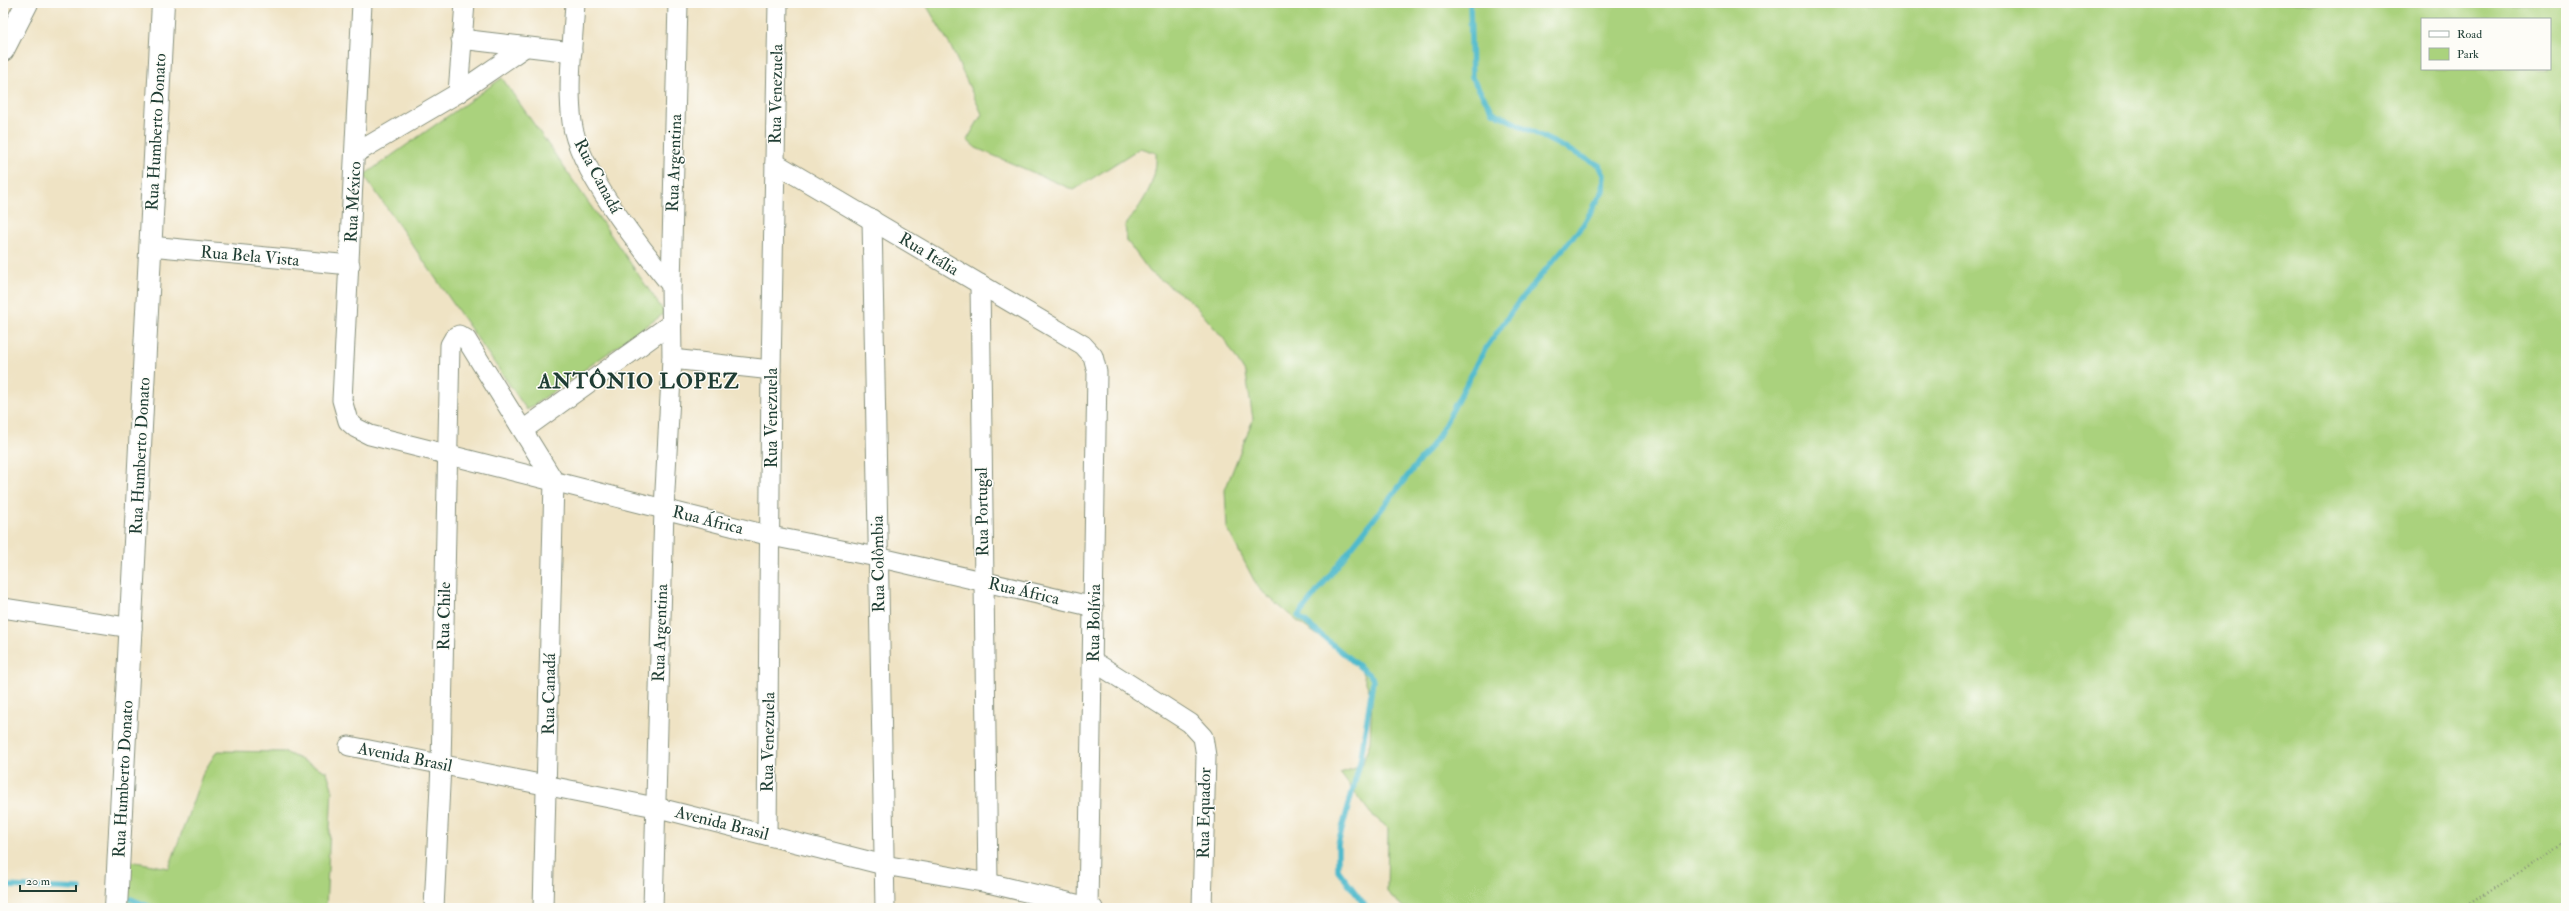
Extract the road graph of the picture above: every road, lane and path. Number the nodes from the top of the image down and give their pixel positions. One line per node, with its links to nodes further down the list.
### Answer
1 (27, 3): 10 (main road)
2 (163, 3): 16 (main road, Rua Humberto Donato)
3 (362, 3): 13 (street, Rua México)
4 (465, 3): 8 (street)
5 (575, 3): 11 (street, Rua Canadá)
6 (678, 3): 19 (street, Rua Argentina)
7 (778, 3): 14 (street, Rua Venezuela)
8 (462, 39): 9 (street); 12 (street)
9 (525, 47): 11 (street); 12 (street)
10 (3, 50)
11 (572, 52): 19 (street, Rua Canadá)
12 (458, 93): 13 (street)
13 (356, 153): 17 (street, Rua México)
14 (775, 163): 15 (street, Rua Itália); 23 (street, Rua Venezuela)
15 (872, 219): 18 (street, Rua Itália); 30 (street, Rua Colômbia)
16 (150, 246): 17 (street, Rua Bela Vista); 34 (main road, Rua Humberto Donato)
17 (350, 265): 24 (street, Rua México)
18 (980, 284): 21 (street, Rua Itália); 31 (street, Rua Portugal)
19 (671, 285): 20 (street, Rua Argentina)
20 (672, 323): 22 (street, Rua Argentina); 25 (street)
21 (1083, 345): 32 (street, Rua Bolívia)
22 (672, 359): 23 (street); 28 (street, Rua Argentina)
23 (771, 370): 29 (street, Rua Venezuela)
24 (342, 400): 26 (street, Rua África)
25 (523, 430): 26 (street, Rua Chile); 27 (street)
26 (448, 455): 27 (street, Rua África); 37 (street, Rua Chile)
27 (554, 480): 28 (street, Rua África); 38 (street, Rua Canadá)
28 (664, 509): 29 (street, Rua África); 39 (street, Rua Argentina)
29 (771, 536): 30 (street, Rua África); 40 (street, Rua Venezuela)
30 (878, 557): 31 (street, Rua África); 42 (street, Rua Colômbia)
31 (982, 582): 32 (street, Rua África); 43 (street, Rua Portugal)
32 (1094, 607): 35 (street, Rua Bolívia)
33 (3, 608): 34 (street)
34 (132, 628): 45 (main road, Rua Humberto Donato)
35 (1093, 661): 44 (street, Rua Bolívia); 50 (street, Rua Equador)
36 (348, 746): 37 (street, Avenida Brasil)
37 (441, 765): 38 (street, Avenida Brasil); 46 (street, Rua Chile)
38 (547, 785): 39 (street, Avenida Brasil); 47 (street, Rua Canadá)
39 (655, 807): 40 (street, Avenida Brasil); 48 (street, Rua Argentina)
40 (767, 834): 42 (street, Avenida Brasil)
41 (2566, 842): 51 (path)
42 (884, 865): 43 (street, Avenida Brasil); 49 (street, Rua Colômbia)
43 (988, 883): 44 (street, Avenida Brasil)
44 (1090, 907)
45 (116, 908)
46 (434, 908)
47 (543, 908)
48 (653, 908)
49 (885, 908)
50 (1202, 908)
51 (2463, 908)

